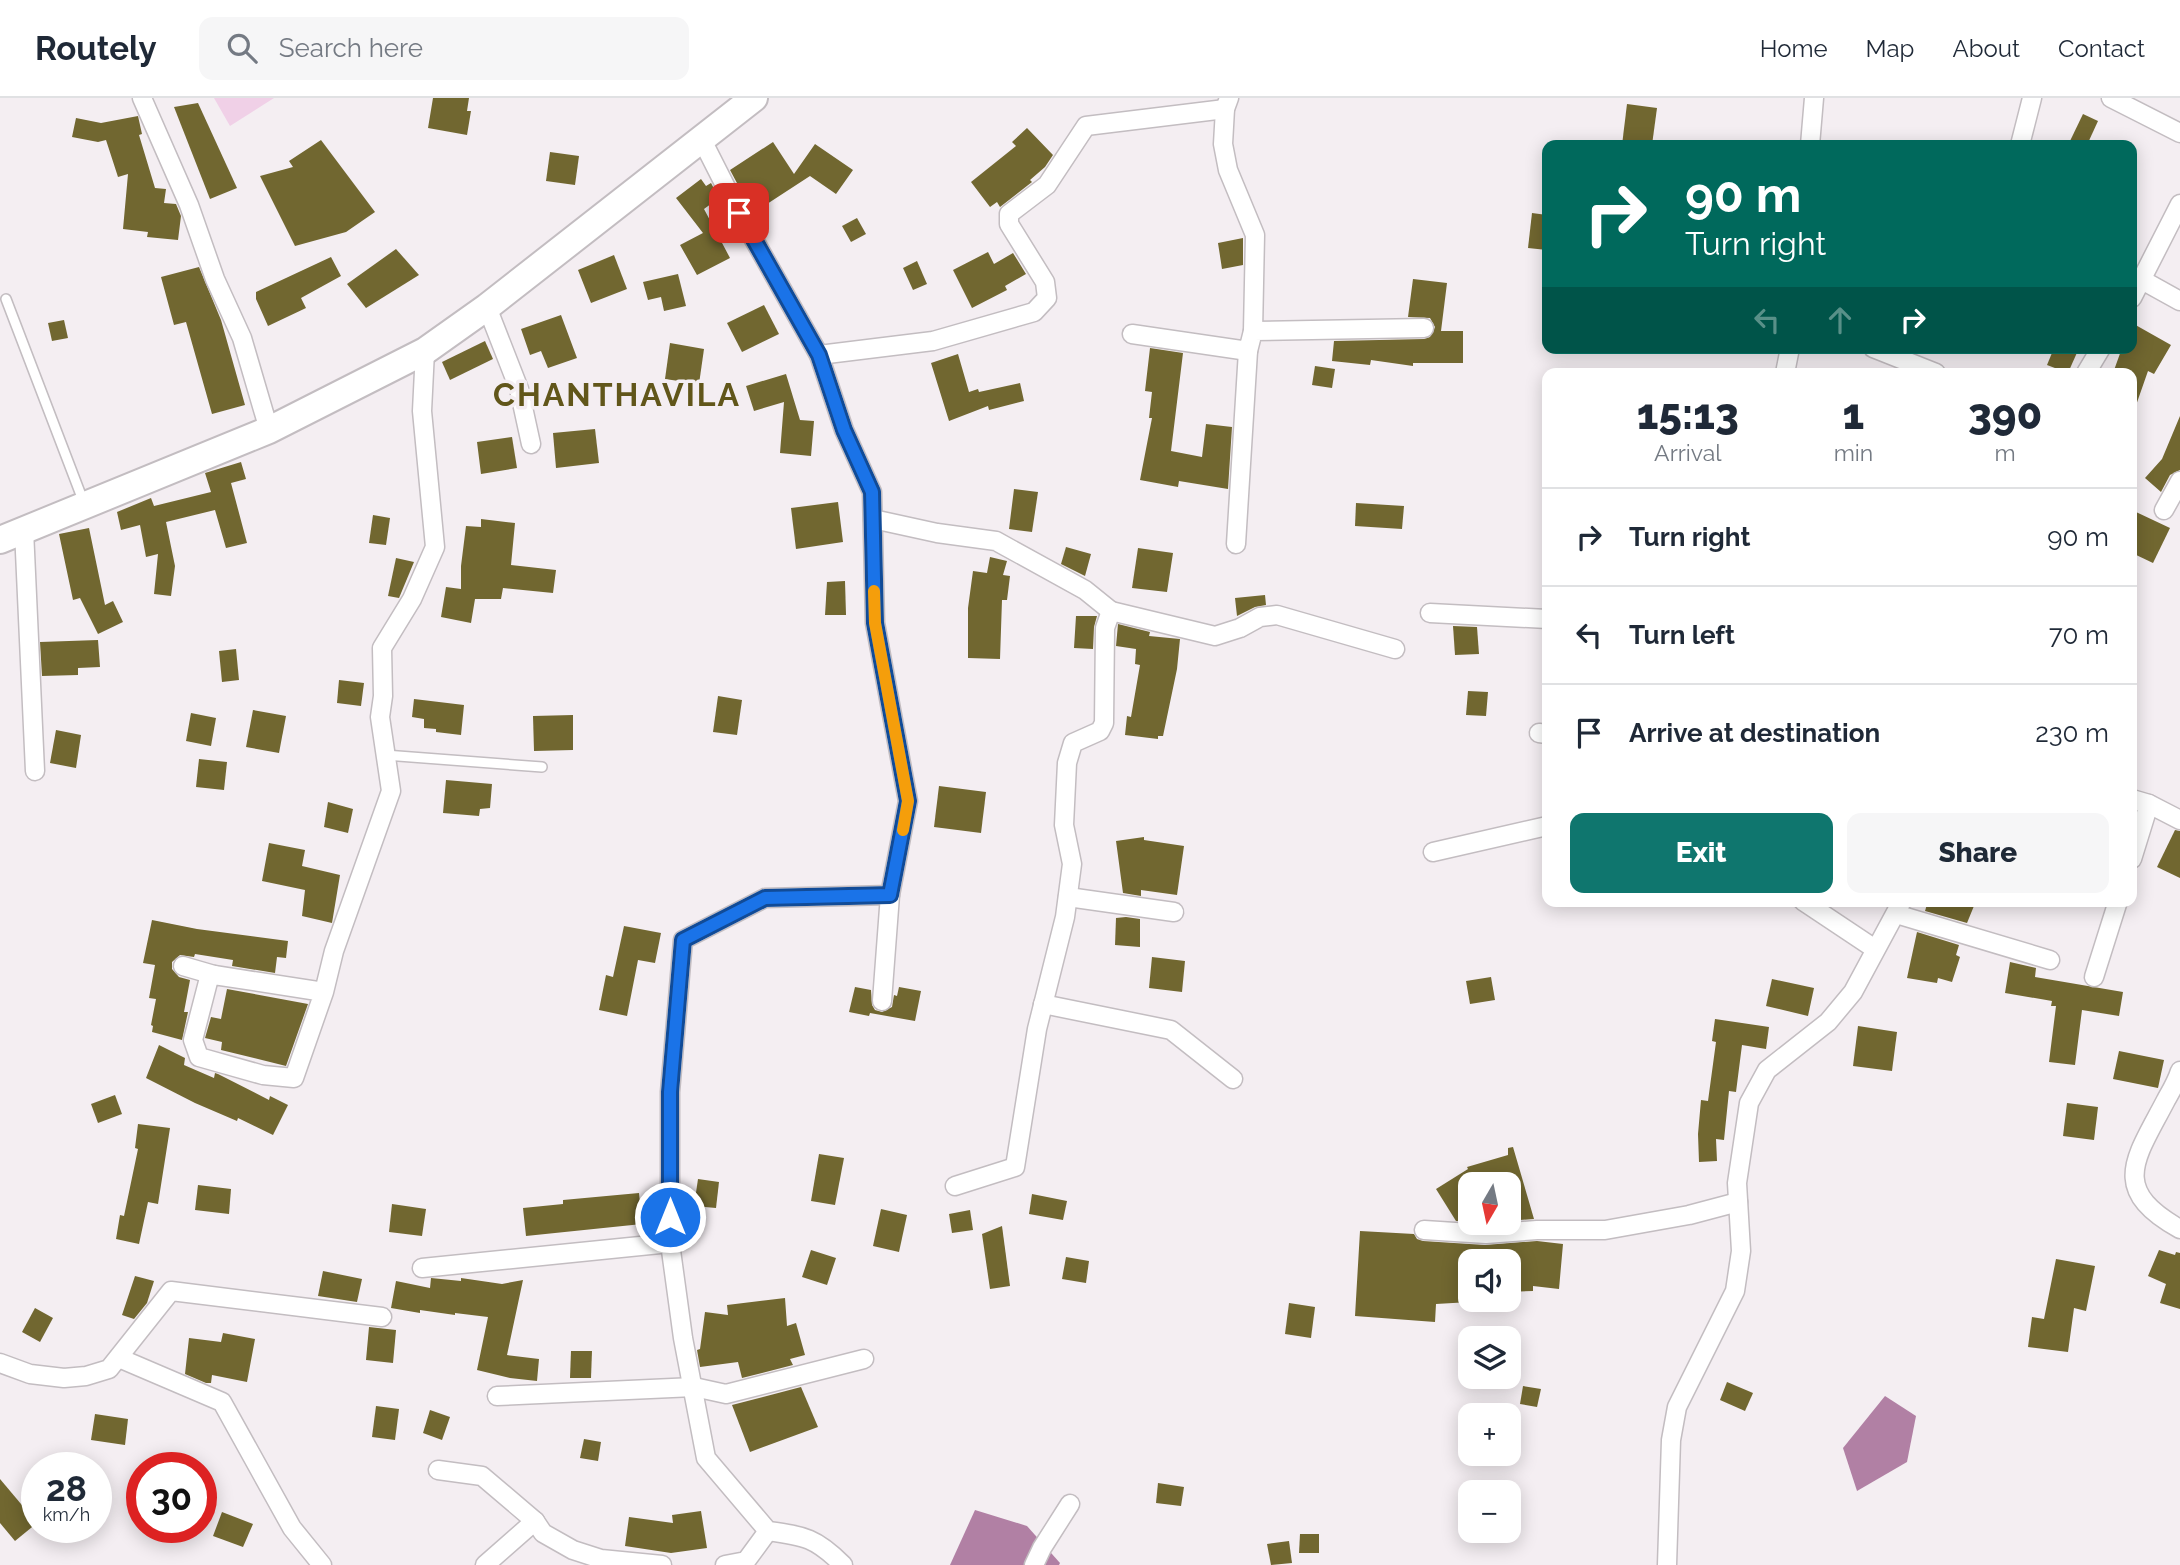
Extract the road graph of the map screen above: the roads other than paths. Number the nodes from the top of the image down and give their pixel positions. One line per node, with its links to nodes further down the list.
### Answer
1 (142, 98): 25 (street)
2 (754, 98): 8 (main road)
3 (1814, 98): 9 (street)
4 (2032, 98): 10 (street)
5 (2111, 98): 7 (street)
6 (1227, 103): 18 (street); 23 (street)
7 (2180, 133)
8 (702, 140): 16 (main road); 23 (street)
9 (1810, 140)
10 (2021, 140)
11 (2180, 204): 12 (street)
12 (2142, 280): 13 (street); 15 (street)
13 (2137, 289)
14 (6, 299): 28 (lane)
15 (2180, 301)
16 (487, 307): 20 (main road); 26 (street)
17 (1424, 328): 18 (street)
18 (1253, 331): 21 (street)
19 (1132, 334): 21 (street)
20 (425, 351): 25 (main road); 37 (street)
21 (1248, 351): 32 (street)
22 (1888, 354): 24 (street)
23 (819, 355): 30 (street)
24 (1923, 368)
25 (269, 430): 28 (main road)
26 (531, 444)
27 (2180, 481): 29 (street)
28 (86, 506): 31 (main road)
29 (2164, 510)
30 (873, 519): 33 (street); 45 (street)
31 (7, 534): 39 (street)
32 (1236, 544)
33 (1111, 611): 36 (street); 46 (street)
34 (1430, 613): 35 (street)
35 (1542, 619)
36 (1395, 649)
37 (385, 755): 38 (lane); 56 (street)
38 (542, 766)
39 (35, 771)
40 (2140, 802): 41 (street); 42 (street)
41 (2180, 820)
42 (2137, 823)
43 (1542, 827): 44 (street)
44 (1433, 852)
45 (890, 895): 57 (street); 65 (street)
46 (1068, 897): 50 (street); 58 (street)
47 (1813, 907): 51 (street)
48 (2116, 907): 55 (street)
49 (1899, 908): 51 (street); 52 (street)
50 (1174, 912)
51 (1875, 949): 62 (street)
52 (2050, 960)
53 (183, 966): 54 (street)
54 (214, 975): 56 (street); 56 (street)
55 (2094, 977)
56 (324, 992)
57 (882, 1001)
58 (1043, 1004): 60 (street); 61 (street)
59 (2180, 1071): 63 (street)
60 (1233, 1079)
61 (955, 1186)
62 (1738, 1202): 64 (street); 84 (street)
63 (2180, 1229)
64 (1424, 1230)
65 (670, 1243): 66 (street); 71 (street)
66 (422, 1268)
67 (382, 1317): 68 (street)
68 (119, 1358): 70 (street); 78 (street)
69 (864, 1359): 71 (street)
70 (0, 1363)
71 (694, 1387): 72 (street); 76 (street)
72 (497, 1396)
73 (438, 1470): 75 (street)
74 (1070, 1504): 83 (street)
75 (536, 1521): 77 (street); 79 (street)
76 (768, 1531): 81 (street); 82 (street)
77 (575, 1557): 80 (street)
78 (322, 1565)
79 (485, 1565)
80 (662, 1565)
81 (725, 1565)
82 (843, 1565)
83 (1034, 1565)
84 (1667, 1565)

